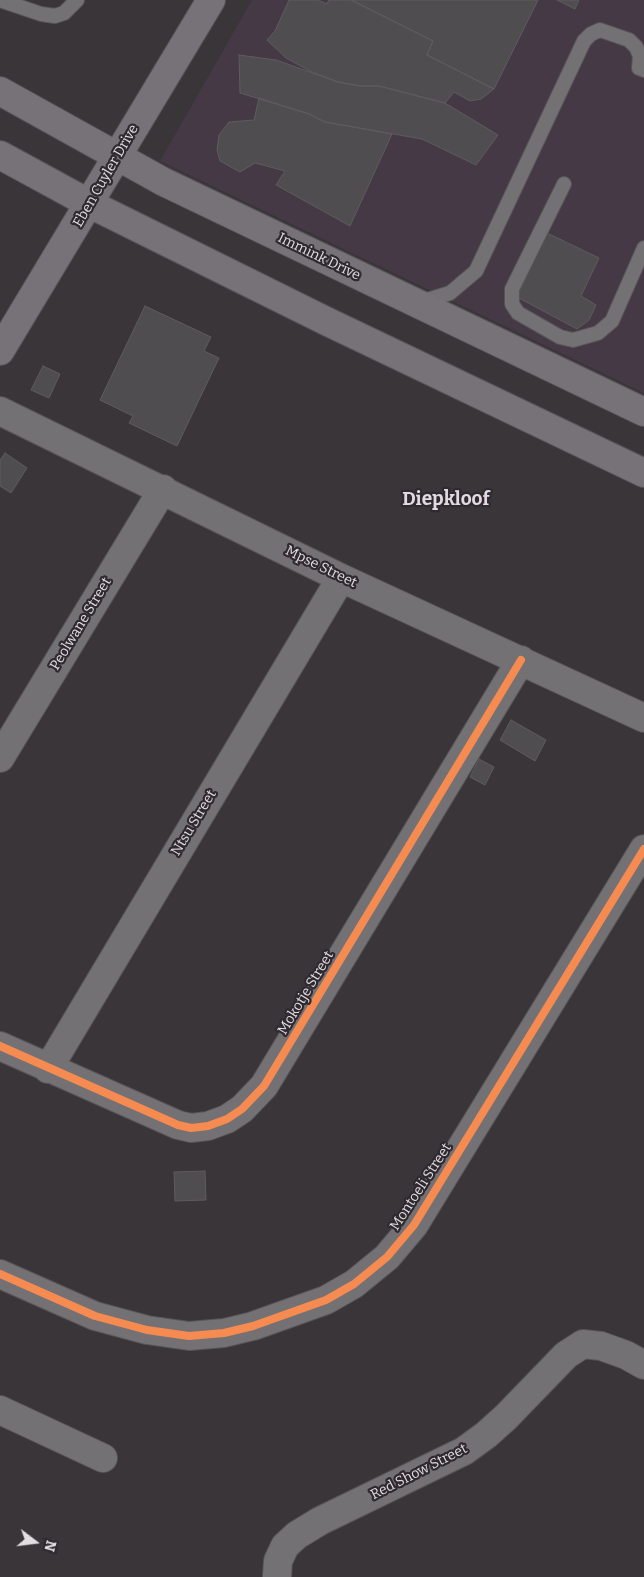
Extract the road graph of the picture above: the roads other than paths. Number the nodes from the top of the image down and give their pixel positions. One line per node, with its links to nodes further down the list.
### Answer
1 (0, 0): 2 (lane)
2 (77, 0)
3 (212, 0): 7 (main road, Eben Cuyler Drive)
4 (644, 70): 11 (lane)
5 (0, 91): 7 (main road, Immink Drive)
6 (0, 155): 9 (main road)
7 (117, 156): 9 (main road, Eben Cuyler Drive); 11 (main road, Immink Drive)
8 (564, 184): 10 (lane)
9 (90, 204): 12 (main road, Eben Cuyler Drive); 15 (main road)
10 (644, 248)
11 (417, 304): 14 (main road, Immink Drive)
12 (0, 351)
13 (0, 411): 16 (street, Mpse Street)
14 (644, 412)
15 (644, 473)
16 (162, 489): 17 (street, Mpse Street); 20 (street, Peolwane Street)
17 (341, 578): 18 (street, Mpse Street); 23 (street, Ntsu Street)
18 (521, 660): 19 (street, Mpse Street); 23 (street, Mokotje Street)
19 (644, 718)
20 (0, 758)
21 (644, 849): 24 (street, Montoeli Street)
22 (0, 1046): 23 (street, Mokotje Street)
23 (48, 1069)
24 (0, 1274)
25 (644, 1365): 28 (street, Red Show Street)
26 (0, 1410): 27 (street)
27 (103, 1458)
28 (277, 1577)

